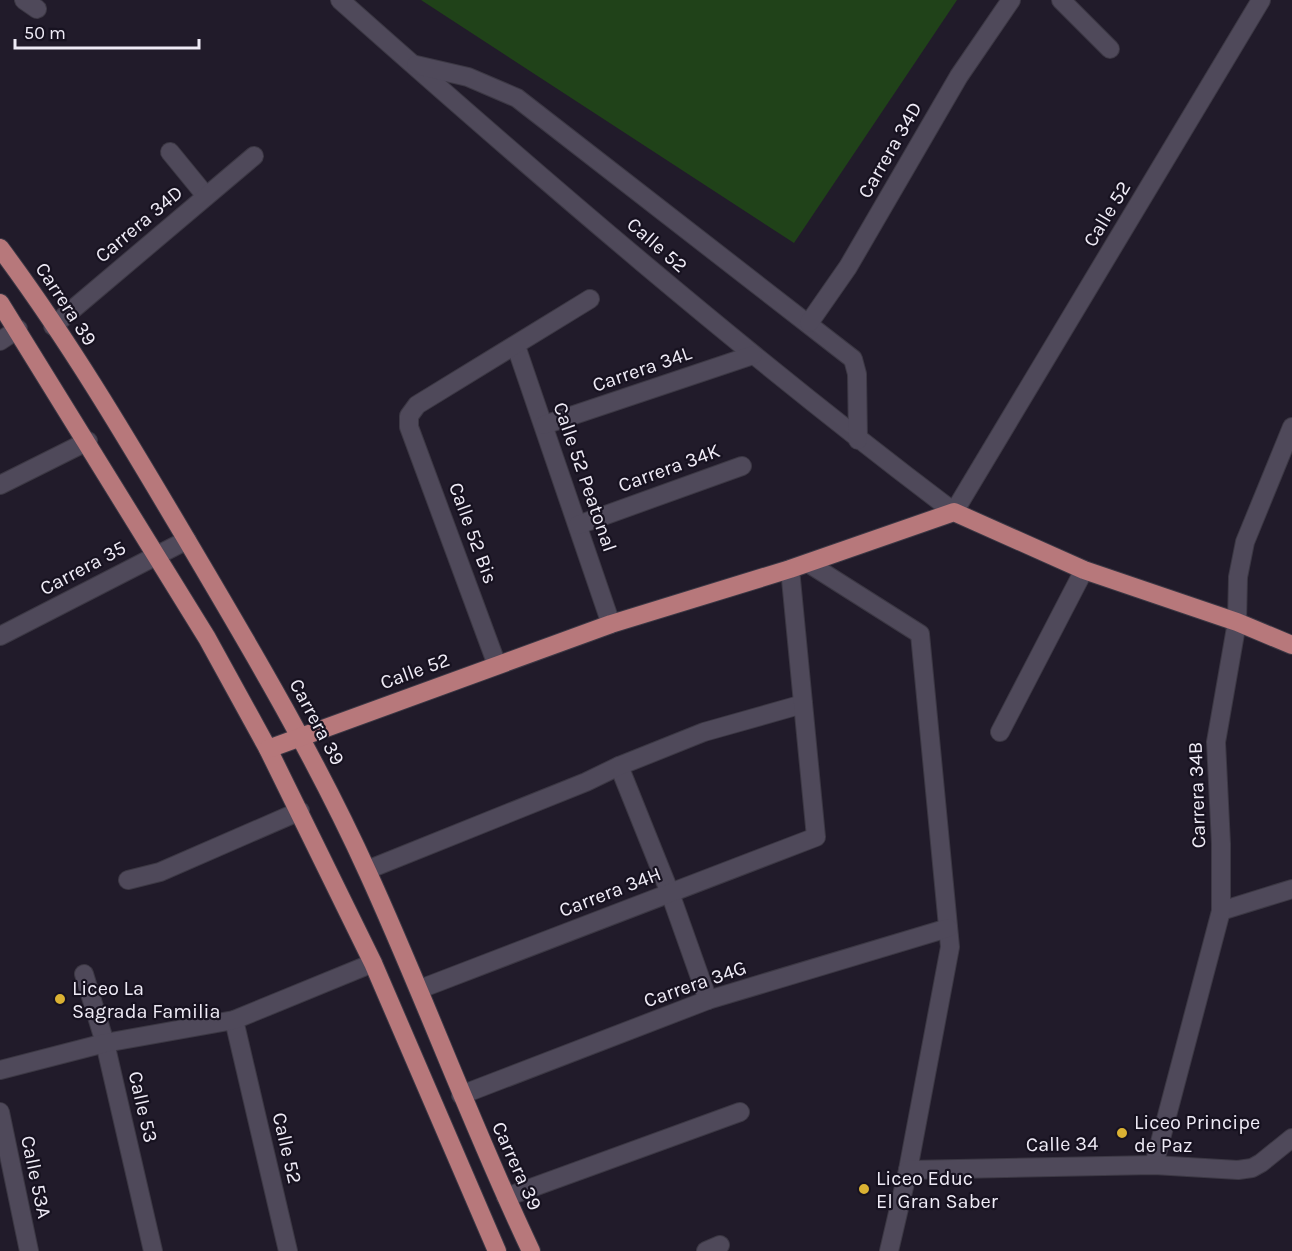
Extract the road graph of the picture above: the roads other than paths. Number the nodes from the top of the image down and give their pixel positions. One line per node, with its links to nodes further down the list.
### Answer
1 (340, 0): 6 (street, Calle 52)
2 (1011, 0): 13 (street, Carrera 34D)
3 (1061, 0): 5 (street)
4 (1261, 0): 25 (street, Calle 52)
5 (1110, 49)
6 (412, 64): 13 (street); 18 (street, Calle 52)
7 (170, 152): 9 (street)
8 (254, 156): 9 (street, Carrera 34D)
9 (206, 196): 14 (street, Carrera 34D)
10 (0, 248): 14 (main road, Carrera 39)
11 (590, 299): 17 (street)
12 (0, 303): 15 (main road)
13 (808, 323): 21 (street)
14 (53, 326): 27 (main road, Carrera 39)
15 (18, 329): 16 (street); 22 (main road)
16 (0, 341)
17 (516, 346): 19 (street, Calle 52 Peatonal); 36 (street, Calle 52 Bis)
18 (753, 355): 19 (street, Carrera 34L); 21 (street, Calle 52)
19 (544, 425): 26 (street, Calle 52 Peatonal)
20 (1292, 427): 32 (street, Carrera 34B)
21 (858, 440): 25 (street, Calle 52)
22 (88, 441): 24 (street); 28 (main road)
23 (742, 466): 26 (street, Carrera 34K)
24 (0, 485)
25 (954, 513): 29 (main road, Calle 52); 31 (main road, Calle 52)
26 (578, 525): 33 (street, Calle 52 Peatonal)
27 (187, 540): 28 (street, Carrera 35); 39 (main road, Carrera 39)
28 (156, 555): 34 (street, Carrera 35); 40 (main road)
29 (808, 563): 30 (main road, Calle 52); 48 (street)
30 (790, 569): 33 (main road, Calle 52); 37 (street)
31 (1084, 570): 32 (main road, Calle 52); 38 (street)
32 (1237, 622): 35 (main road, Calle 52); 47 (street, Carrera 34B)
33 (611, 624): 36 (main road, Calle 52)
34 (0, 636)
35 (1286, 642)
36 (497, 665): 39 (main road, Calle 52)
37 (803, 704): 41 (street); 46 (street, Carrera 34H)
38 (1000, 732)
39 (301, 736): 40 (main road, Calle 52); 43 (main road, Carrera 39)
40 (268, 749): 42 (main road)
41 (619, 766): 43 (street); 46 (street)
42 (300, 811): 44 (street); 49 (main road)
43 (367, 870): 51 (main road, Carrera 39)
44 (128, 880)
45 (1292, 889): 47 (street)
46 (670, 893): 51 (street, Carrera 34H); 52 (street)
47 (1221, 911): 60 (street, Carrera 34B)
48 (948, 928): 52 (street, Carrera 34G); 61 (street)
49 (373, 963): 53 (street); 66 (main road)
50 (84, 974): 54 (street, Calle 53)
51 (420, 989): 56 (main road, Carrera 39)
52 (708, 1000): 56 (street, Carrera 34G)
53 (234, 1020): 54 (street); 65 (street, Calle 52)
54 (105, 1043): 55 (street); 64 (street, Calle 53)
55 (0, 1070)
56 (461, 1095): 62 (main road, Carrera 39)
57 (0, 1112): 63 (street, Calle 53A)
58 (740, 1112): 62 (street)
59 (1292, 1138): 60 (street, Calle 34)
60 (1154, 1165): 61 (street, Calle 34)
61 (908, 1170): 68 (street)
62 (506, 1197): 67 (main road, Carrera 39)
63 (29, 1251)
64 (153, 1251)
65 (288, 1251)
66 (497, 1251)
67 (531, 1251)
68 (889, 1251)

